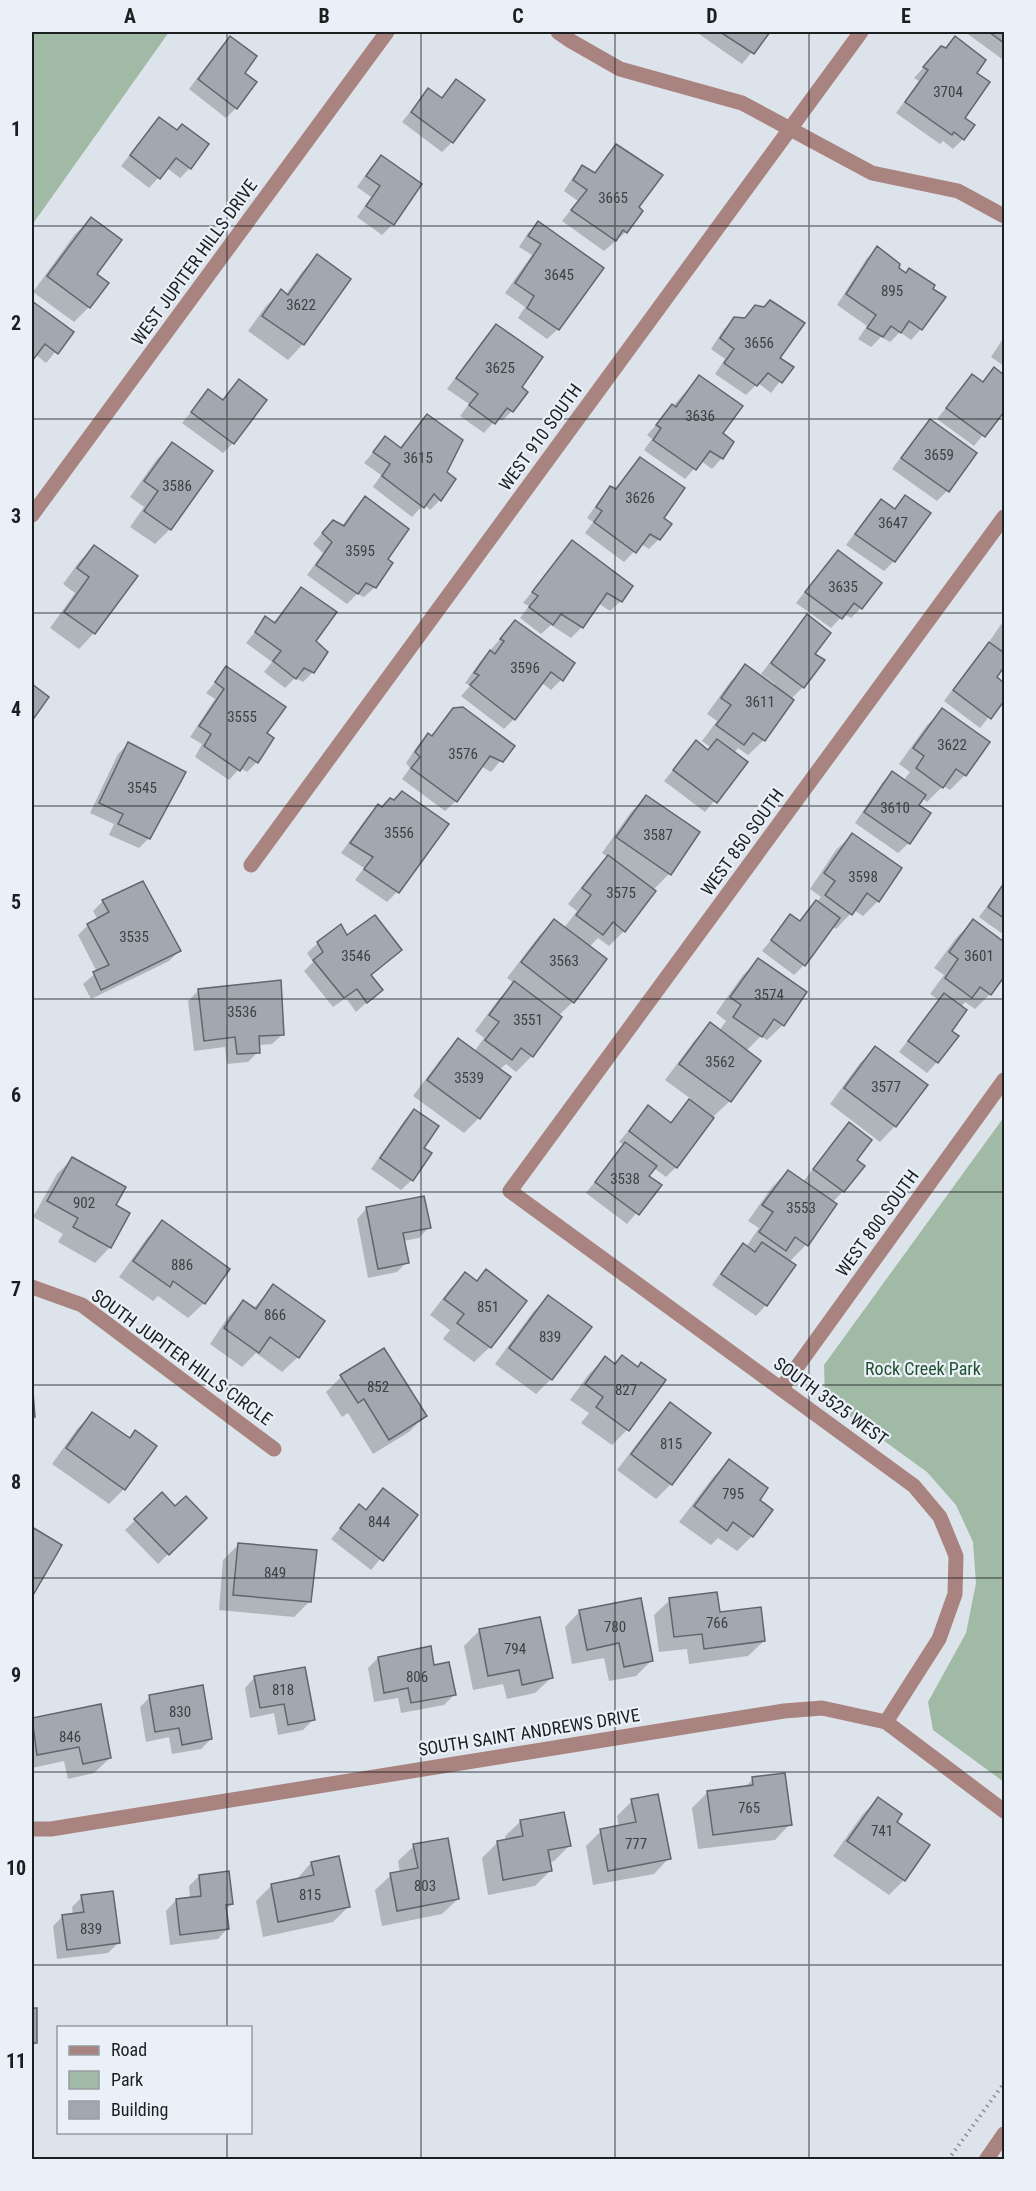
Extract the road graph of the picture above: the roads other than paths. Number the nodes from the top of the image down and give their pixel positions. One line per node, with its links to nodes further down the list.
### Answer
1 (387, 32): 6 (street, WEST JUPITER HILLS DRIVE)
2 (558, 32): 4 (street)
3 (861, 32): 4 (street, WEST 910 SOUTH)
4 (789, 130): 5 (street); 8 (street, WEST 910 SOUTH)
5 (1005, 216)
6 (32, 515)
7 (1005, 517): 10 (street, WEST 850 SOUTH)
8 (251, 865)
9 (1005, 1080): 12 (street, WEST 800 SOUTH)
10 (510, 1191): 12 (street, SOUTH 3525 WEST)
11 (32, 1287): 13 (street, SOUTH JUPITER HILLS CIRCLE)
12 (781, 1389): 14 (street, SOUTH 3525 WEST)
13 (274, 1449)
14 (886, 1722): 15 (street, SOUTH SAINT ANDREWS DRIVE); 16 (street, SOUTH SAINT ANDREWS DRIVE)
15 (1005, 1811)
16 (32, 1829)
17 (1005, 2134): 18 (street)
18 (986, 2160)

